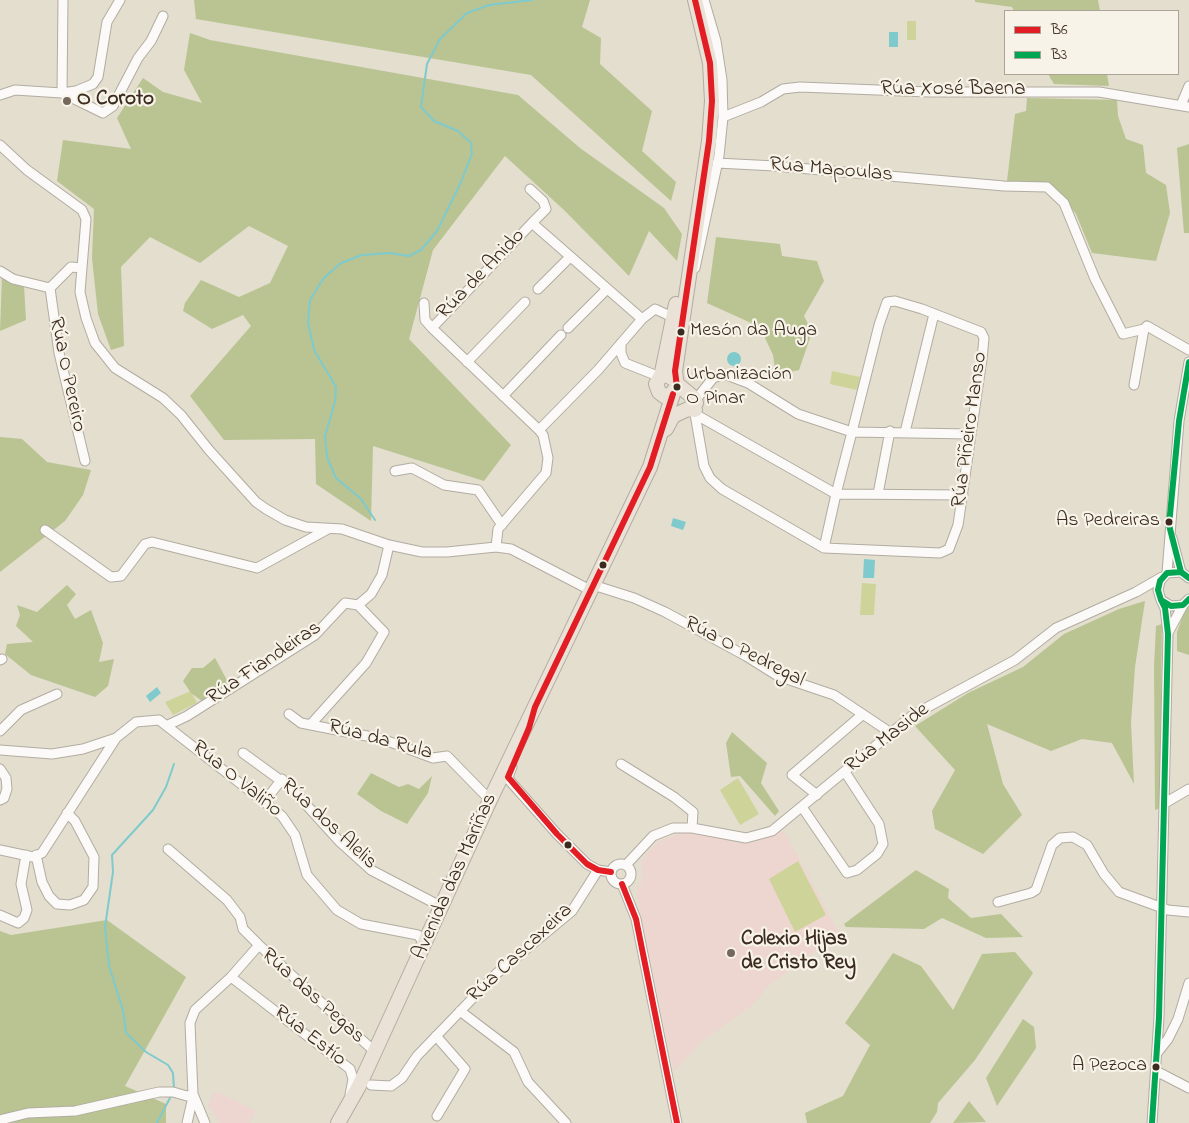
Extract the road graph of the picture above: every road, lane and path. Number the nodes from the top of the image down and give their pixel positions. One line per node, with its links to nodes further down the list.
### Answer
1 (63, 0): 8 (street)
2 (120, 0): 8 (street)
3 (686, 0): 25 (highway)
4 (695, 0): 22 (highway, Avenida das Mariñas)
5 (704, 0): 11 (street, Avenida das Mariñas)
6 (163, 16): 8 (street)
7 (1189, 86): 10 (street)
8 (62, 93): 9 (street)
9 (0, 95)
10 (1185, 106): 11 (street, Rúa Xosé Baena)
11 (723, 117): 13 (street, Avenida das Mariñas)
12 (0, 145): 17 (street)
13 (717, 163): 22 (street, Avenida das Mariñas); 31 (street, Rúa Mapoulas)
14 (530, 189): 15 (street)
15 (532, 223): 16 (street, Rúa de Anido); 29 (street, Rúa de Anido)
16 (570, 257): 20 (street, Rúa de Anido); 21 (street)
17 (82, 268): 19 (street); 57 (street)
18 (0, 271): 19 (street)
19 (50, 288): 49 (street, Rúa O Pereiro)
20 (607, 289): 28 (street, Rúa de Anido); 30 (street)
21 (538, 290)
22 (686, 292): 40 (highway, Avenida das Mariñas)
23 (424, 302): 29 (street)
24 (526, 302): 36 (street)
25 (676, 303): 27 (street); 35 (highway)
26 (934, 314): 45 (street, Rúa Piñeiro Manso); 46 (street); 47 (street, Rúa Piñeiro Manso)
27 (668, 315): 28 (street); 35 (street)
28 (642, 319): 33 (street)
29 (432, 328): 36 (street, Rúa de Anido)
30 (568, 328)
31 (1144, 329): 34 (street); 39 (street)
32 (561, 336): 41 (street)
33 (621, 343): 38 (street); 43 (street)
34 (1189, 350)
35 (667, 351): 38 (highway)
36 (467, 362): 41 (street, Rúa de Anido)
37 (1189, 362): 56 (street)
38 (660, 377): 40 (highway)
39 (1134, 385)
40 (671, 389): 42 (highway); 48 (highway, Avenida das Mariñas); 54 (highway, Avenida das Mariñas)
41 (503, 396): 43 (street, Rúa de Anido)
42 (694, 409): 45 (street); 48 (highway); 51 (street); 61 (street, Rúa Piñeiro Manso)
43 (539, 430): 55 (street, Rúa de Anido)
44 (890, 431): 45 (street); 46 (street); 52 (street)
45 (852, 432): 51 (street)
46 (905, 432): 47 (street)
47 (971, 434): 53 (street, Rúa Piñeiro Manso)
48 (656, 451): 54 (highway, Avenida das Mariñas)
49 (85, 461)
50 (395, 471): 55 (street)
51 (836, 494): 52 (street); 61 (street)
52 (878, 494): 53 (street)
53 (963, 495): 61 (street, Rúa Piñeiro Manso)
54 (623, 521): 64 (highway, Avenida das Mariñas)
55 (502, 525): 60 (street, Rúa de Anido)
56 (1169, 525): 62 (street); 63 (street)
57 (330, 528): 58 (street); 59 (street)
58 (45, 530)
59 (390, 545): 60 (street); 68 (street)
60 (496, 547): 64 (street, Rúa O Pedregal)
61 (824, 548)
62 (1186, 574): 63 (street)
63 (1165, 575): 65 (street, Rúa Maside); 66 (street)
64 (591, 587): 71 (highway, Avenida das Mariñas); 73 (street, Rúa O Pedregal)
65 (1136, 592): 66 (street, Rúa Maside); 77 (street, Rúa Maside)
66 (1160, 597): 67 (street, Rúa Maside); 69 (street)
67 (1186, 602): 69 (street)
68 (358, 605): 74 (street, Rúa da Rula); 75 (street, Rúa Fiandeiras)
69 (1168, 634): 91 (street)
70 (57, 694): 76 (street)
71 (535, 707): 85 (street); 89 (highway, Avenida das Mariñas)
72 (289, 714): 74 (street, Rúa da Rula)
73 (862, 715): 77 (street, Rúa O Pedregal); 87 (street)
74 (312, 723): 89 (street, Rúa da Rula)
75 (168, 725): 78 (street); 90 (street, Rúa O Valiño)
76 (0, 731)
77 (891, 733): 83 (street, Rúa Maside)
78 (116, 738): 79 (street); 93 (street)
79 (0, 750)
80 (242, 753): 84 (street, Rúa dos Alelis)
81 (621, 764): 94 (street)
82 (0, 769): 88 (street)
83 (845, 772): 87 (street, Rúa Maside); 92 (street)
84 (282, 780): 90 (street); 105 (street, Rúa dos Alelis)
85 (516, 789): 97 (street); 101 (street)
86 (1189, 789): 91 (street)
87 (817, 795): 92 (street, Rúa Maside)
88 (0, 800)
89 (490, 800): 97 (highway, Avenida das Mariñas)
90 (265, 801): 110 (street, Rúa O Valiño)
91 (1165, 803): 106 (street)
92 (802, 807): 94 (street, Rúa Maside)
93 (68, 813): 99 (street); 99 (street)
94 (692, 828): 100 (street, Rúa Maside)
95 (168, 849): 109 (street)
96 (0, 850): 98 (street)
97 (467, 851): 105 (highway, Avenida das Mariñas)
98 (26, 855): 99 (street); 108 (street)
99 (36, 855)
100 (626, 866): 102 (street); 103 (street)
101 (598, 870): 102 (street); 113 (street, Rúa Cascaxeira)
102 (611, 872): 103 (street)
103 (622, 884): 127 (street)
104 (998, 902): 106 (street)
105 (442, 907): 110 (highway, Avenida das Mariñas)
106 (1162, 908): 107 (street); 116 (street)
107 (1189, 912)
108 (0, 915)
109 (259, 945): 111 (street, Rúa das Pegas); 115 (street, Rúa das Pegas)
110 (425, 945): 115 (highway, Avenida das Mariñas)
111 (231, 977): 120 (street, Rúa das Pegas); 122 (street, Rúa Estío)
112 (1189, 982): 116 (street)
113 (460, 1011): 114 (street, Rúa Cascaxeira); 126 (street, Rúa Cascaxeira)
114 (436, 1036): 118 (street, Rúa Cascaxeira); 121 (street)
115 (375, 1052): 118 (highway, Avenida das Mariñas)
116 (1157, 1053): 117 (street)
117 (1156, 1071): 119 (street); 128 (street)
118 (365, 1082): 122 (highway, Avenida das Mariñas)
119 (1189, 1088)
120 (193, 1094): 123 (street); 124 (street); 125 (street)
121 (438, 1116)
122 (341, 1118)
123 (0, 1120)
124 (187, 1123)
125 (205, 1123)
126 (566, 1123)
127 (677, 1123)
128 (1152, 1123)

